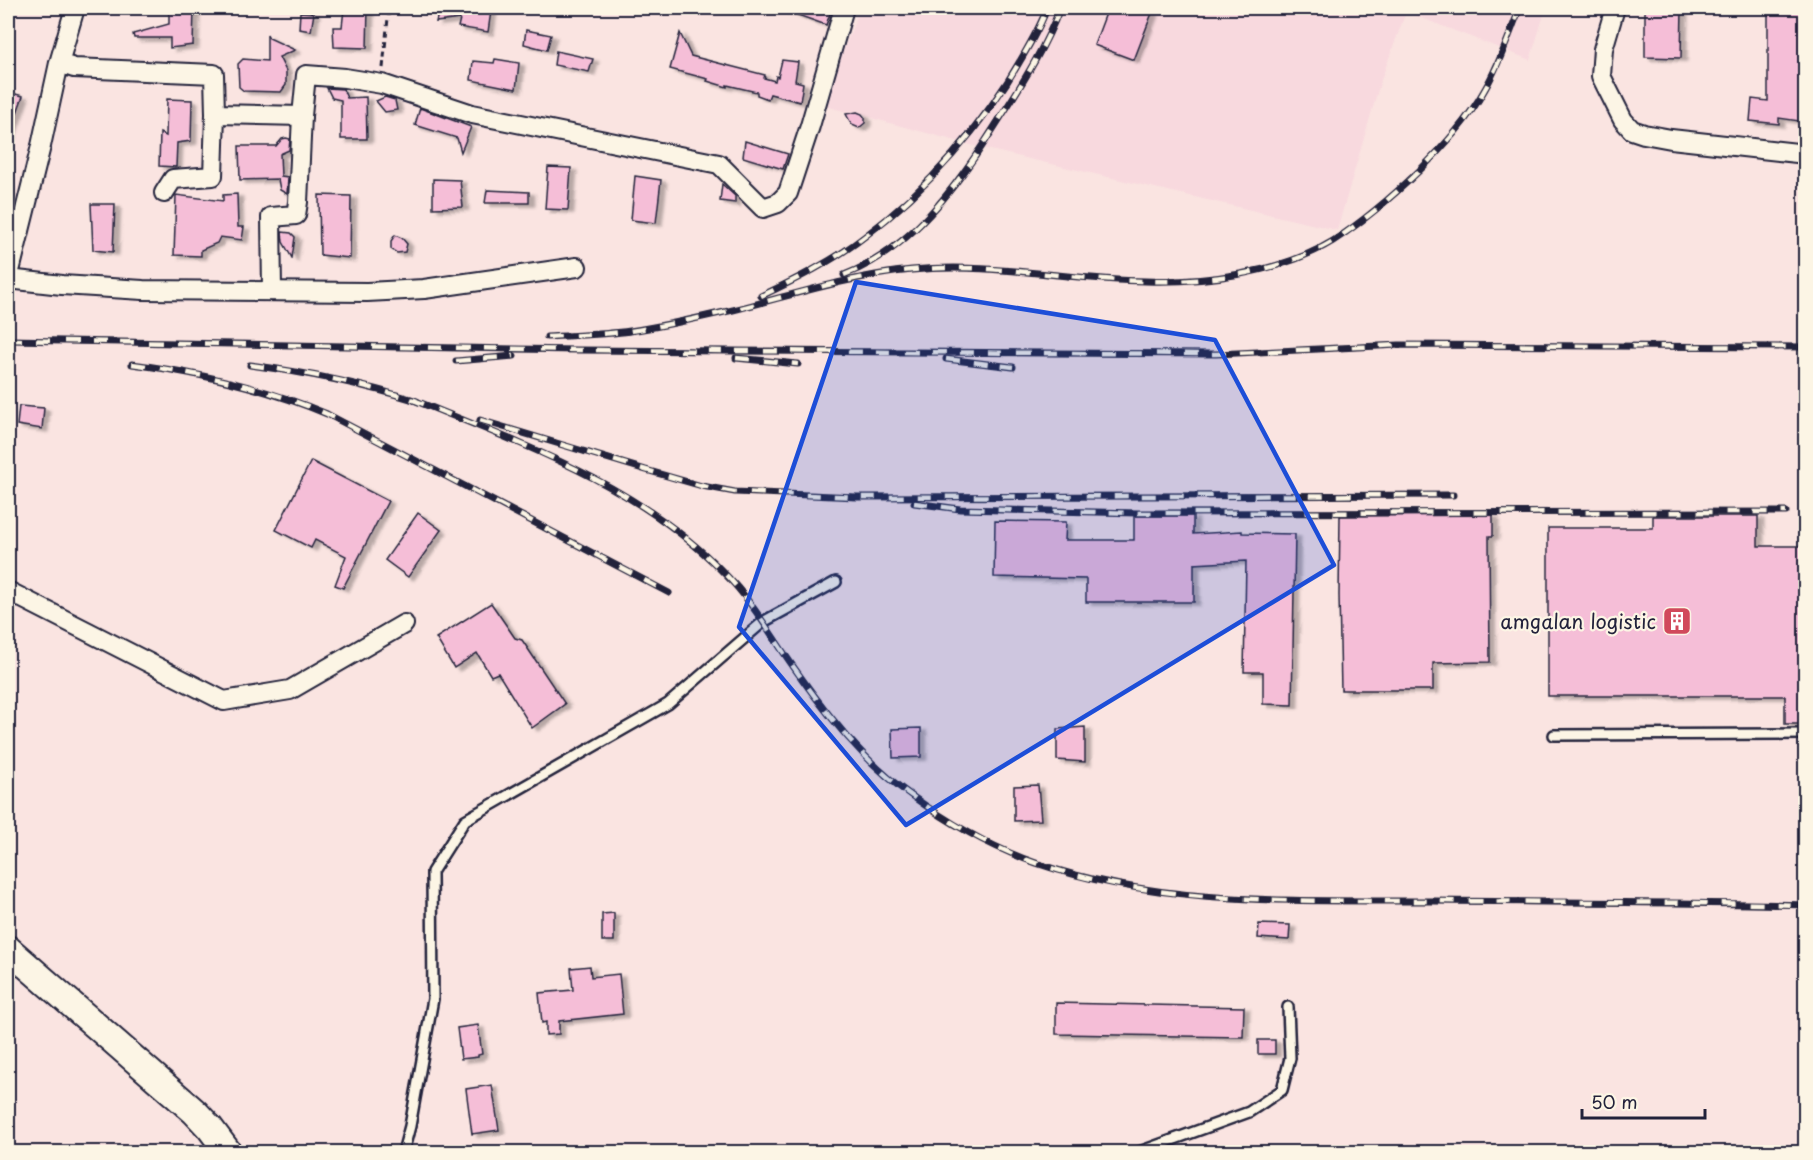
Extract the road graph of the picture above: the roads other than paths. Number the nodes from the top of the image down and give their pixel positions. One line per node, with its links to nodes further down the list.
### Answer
1 (75, 8): 4 (street)
2 (844, 8): 6 (street)
3 (1615, 8): 7 (street)
4 (59, 63): 5 (street); 10 (street)
5 (215, 114): 6 (street); 8 (street)
6 (302, 116): 11 (street)
7 (1806, 154)
8 (164, 193)
9 (577, 267): 11 (street)
10 (8, 279): 11 (street)
11 (272, 291)
12 (837, 582): 20 (lane)
13 (8, 591): 14 (street)
14 (404, 624)
15 (1806, 734): 16 (lane)
16 (1554, 735)
17 (8, 949): 19 (main road)
18 (1288, 1007): 21 (lane)
19 (228, 1152)
20 (403, 1152)
21 (1139, 1152)

